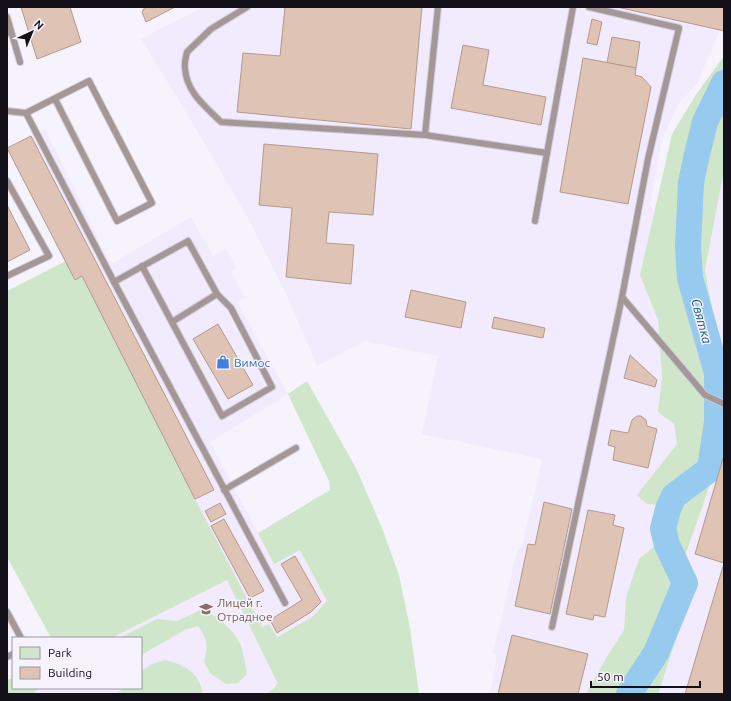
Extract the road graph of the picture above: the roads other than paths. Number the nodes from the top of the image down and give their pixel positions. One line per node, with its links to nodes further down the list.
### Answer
1 (247, 7): 11 (lane)
2 (438, 7): 11 (lane)
3 (572, 7): 12 (lane)
4 (589, 7): 19 (lane)
5 (7, 17): 6 (lane)
6 (9, 32): 7 (lane)
7 (20, 62)
8 (55, 99): 8 (lane); 10 (lane)
9 (7, 111): 10 (lane)
10 (26, 113): 17 (lane)
11 (425, 136): 12 (lane)
12 (547, 153): 14 (lane)
13 (7, 181): 16 (lane)
14 (535, 221)
15 (142, 266): 17 (lane); 18 (lane); 20 (lane)
16 (7, 276)
17 (114, 282): 23 (lane)
18 (217, 294): 20 (lane); 20 (lane)
19 (622, 297): 21 (lane); 26 (lane)
20 (172, 322)
21 (724, 404)
22 (296, 448): 23 (lane)
23 (224, 490): 24 (lane)
24 (285, 603)
25 (7, 612): 27 (lane)
26 (552, 627)
27 (21, 637)

